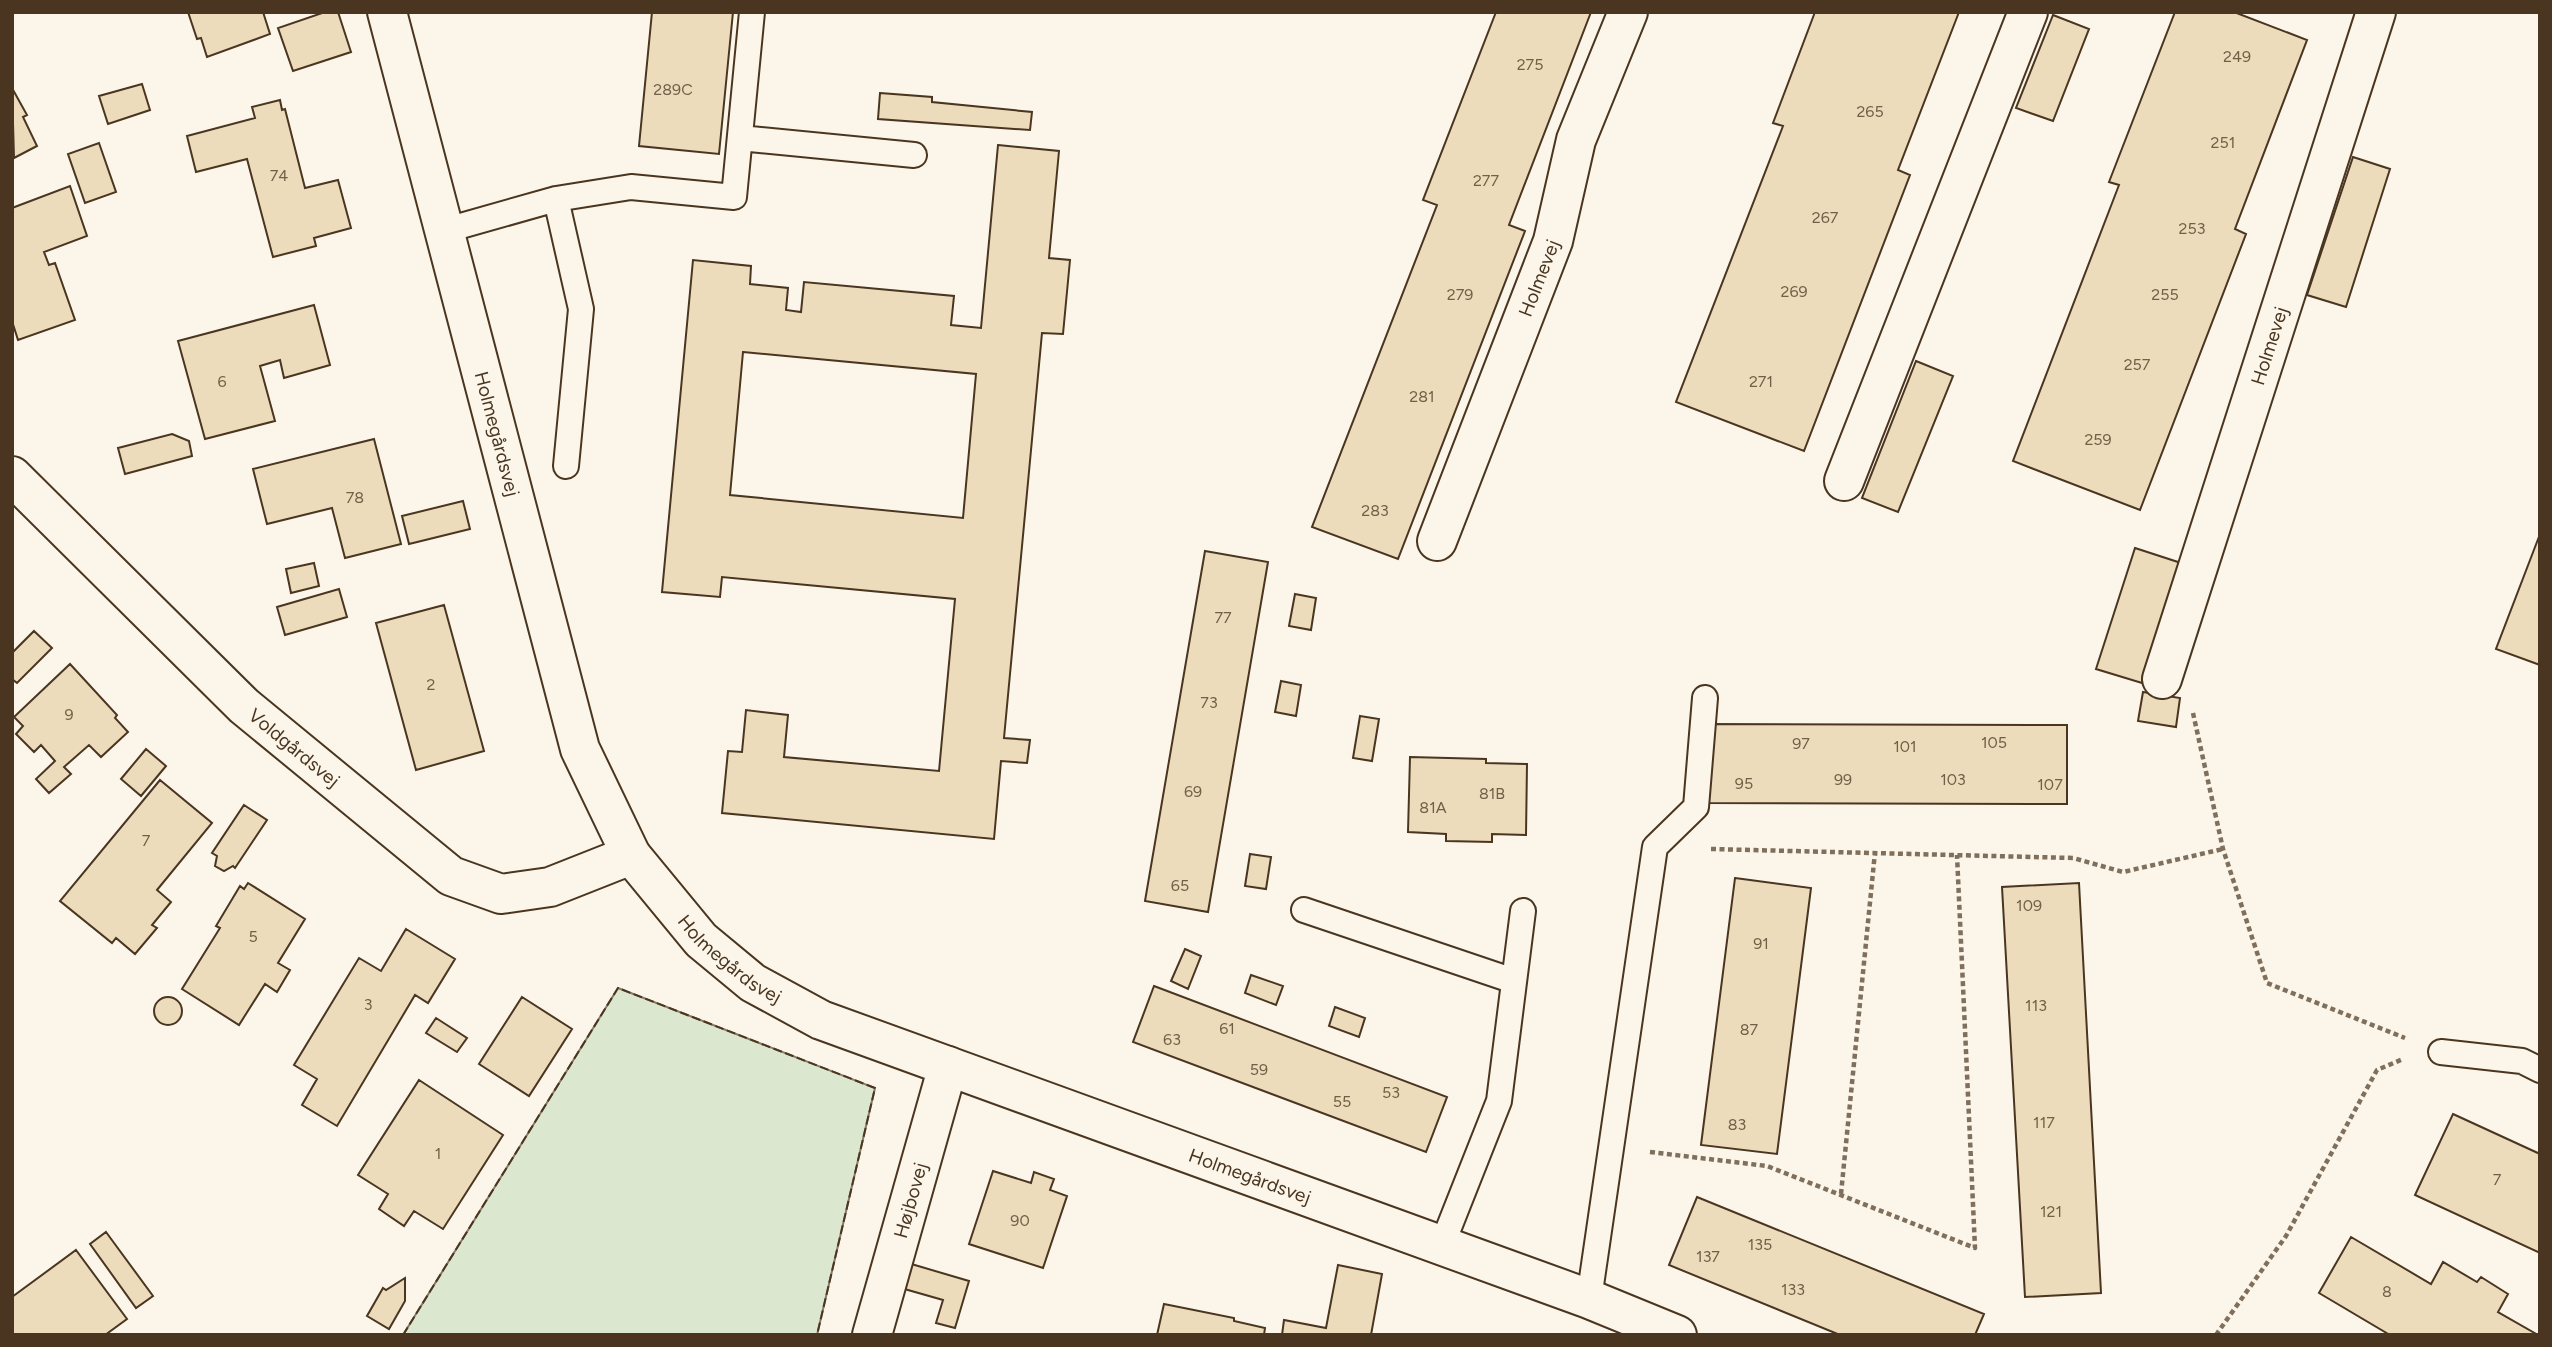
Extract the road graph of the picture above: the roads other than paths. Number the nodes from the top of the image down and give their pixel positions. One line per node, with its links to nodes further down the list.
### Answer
1 (387, 12): 9 (street, Holmegårdsvej)
2 (752, 12): 6 (lane)
3 (1628, 12): 13 (street, Holmevej)
4 (2028, 12): 12 (street)
5 (2376, 12): 14 (street, Holmevej)
6 (740, 138): 7 (lane); 8 (lane)
7 (914, 155)
8 (556, 199): 9 (lane); 10 (lane)
9 (443, 231): 16 (street, Holmegårdsvej)
10 (566, 466)
11 (12, 477): 16 (street, Voldgårdsvej)
12 (1844, 481)
13 (1437, 541)
14 (2162, 679)
15 (1705, 698): 24 (lane)
16 (631, 855): 21 (street, Holmegårdsvej)
17 (1304, 911): 19 (lane)
18 (1524, 911): 19 (lane)
19 (1514, 981): 23 (lane)
20 (2441, 1052): 22 (lane)
21 (948, 1066): 23 (street, Holmegårdsvej); 25 (street, Højbovej)
22 (2540, 1070)
23 (1442, 1245): 24 (street, Holmegårdsvej)
24 (1589, 1298): 26 (street, Holmegårdsvej)
25 (872, 1335)
26 (1676, 1335)

